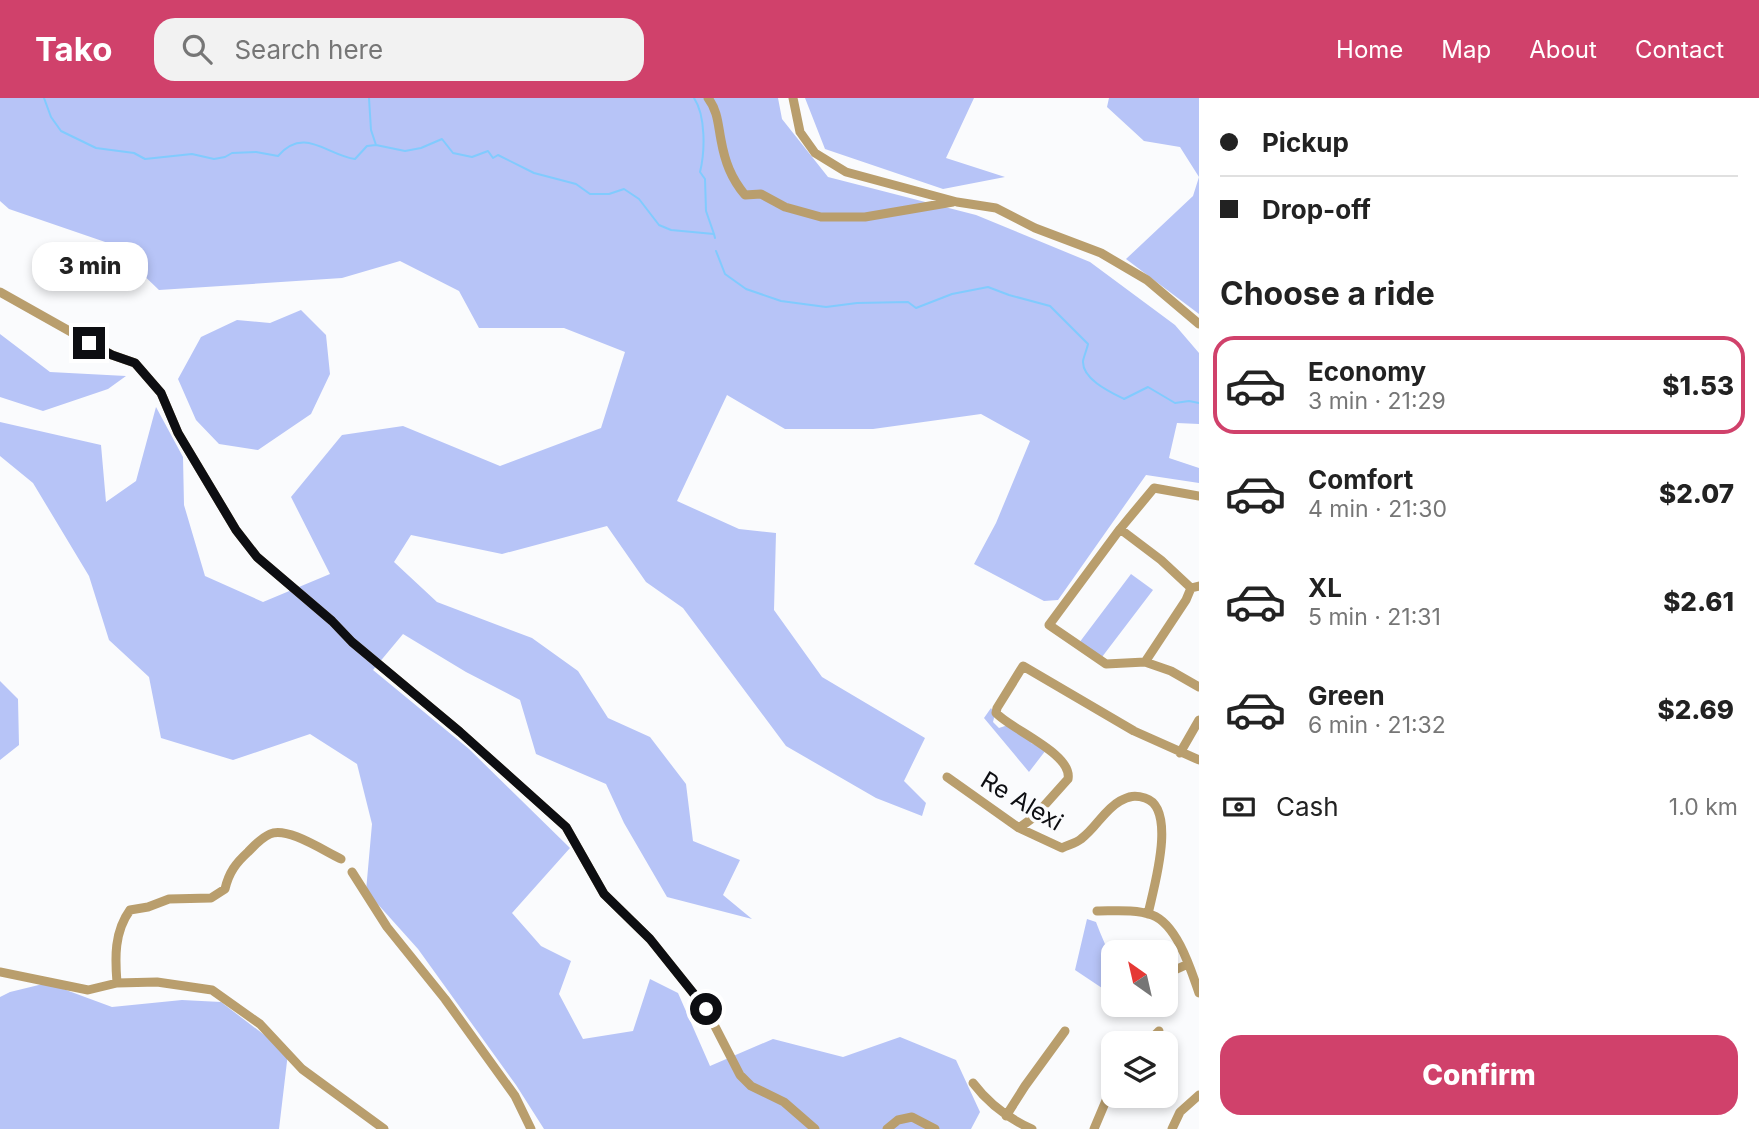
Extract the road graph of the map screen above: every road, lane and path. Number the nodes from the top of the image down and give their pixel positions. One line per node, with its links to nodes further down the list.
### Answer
1 (709, 98): 3 (street)
2 (793, 98): 3 (street)
3 (955, 201): 5 (street)
4 (0, 292): 32 (street)
5 (1199, 324)
6 (1199, 496): 7 (street)
7 (1120, 529): 8 (street); 9 (street)
8 (1195, 587): 9 (street)
9 (1145, 662): 10 (street)
10 (1199, 687)
11 (1199, 720): 12 (street)
12 (1181, 753): 13 (street); 15 (street)
13 (1199, 760)
14 (947, 777): 15 (street, Re Alexi)
15 (1020, 828): 19 (street, Re Alexi)
16 (341, 859): 23 (street)
17 (352, 873): 31 (street)
18 (1097, 911): 19 (street)
19 (1149, 914): 20 (street)
20 (1188, 964): 21 (street); 24 (street)
21 (1178, 969)
22 (0, 971): 23 (street)
23 (117, 983): 30 (street)
24 (1199, 993)
25 (1065, 1031): 29 (street)
26 (973, 1083): 29 (street)
27 (1199, 1095): 37 (street)
28 (1103, 1108): 36 (street)
29 (1006, 1116): 35 (street)
30 (384, 1129)
31 (531, 1129)
32 (815, 1129)
33 (887, 1129): 34 (street)
34 (935, 1129)
35 (1032, 1129)
36 (1094, 1129)
37 (1172, 1129)

